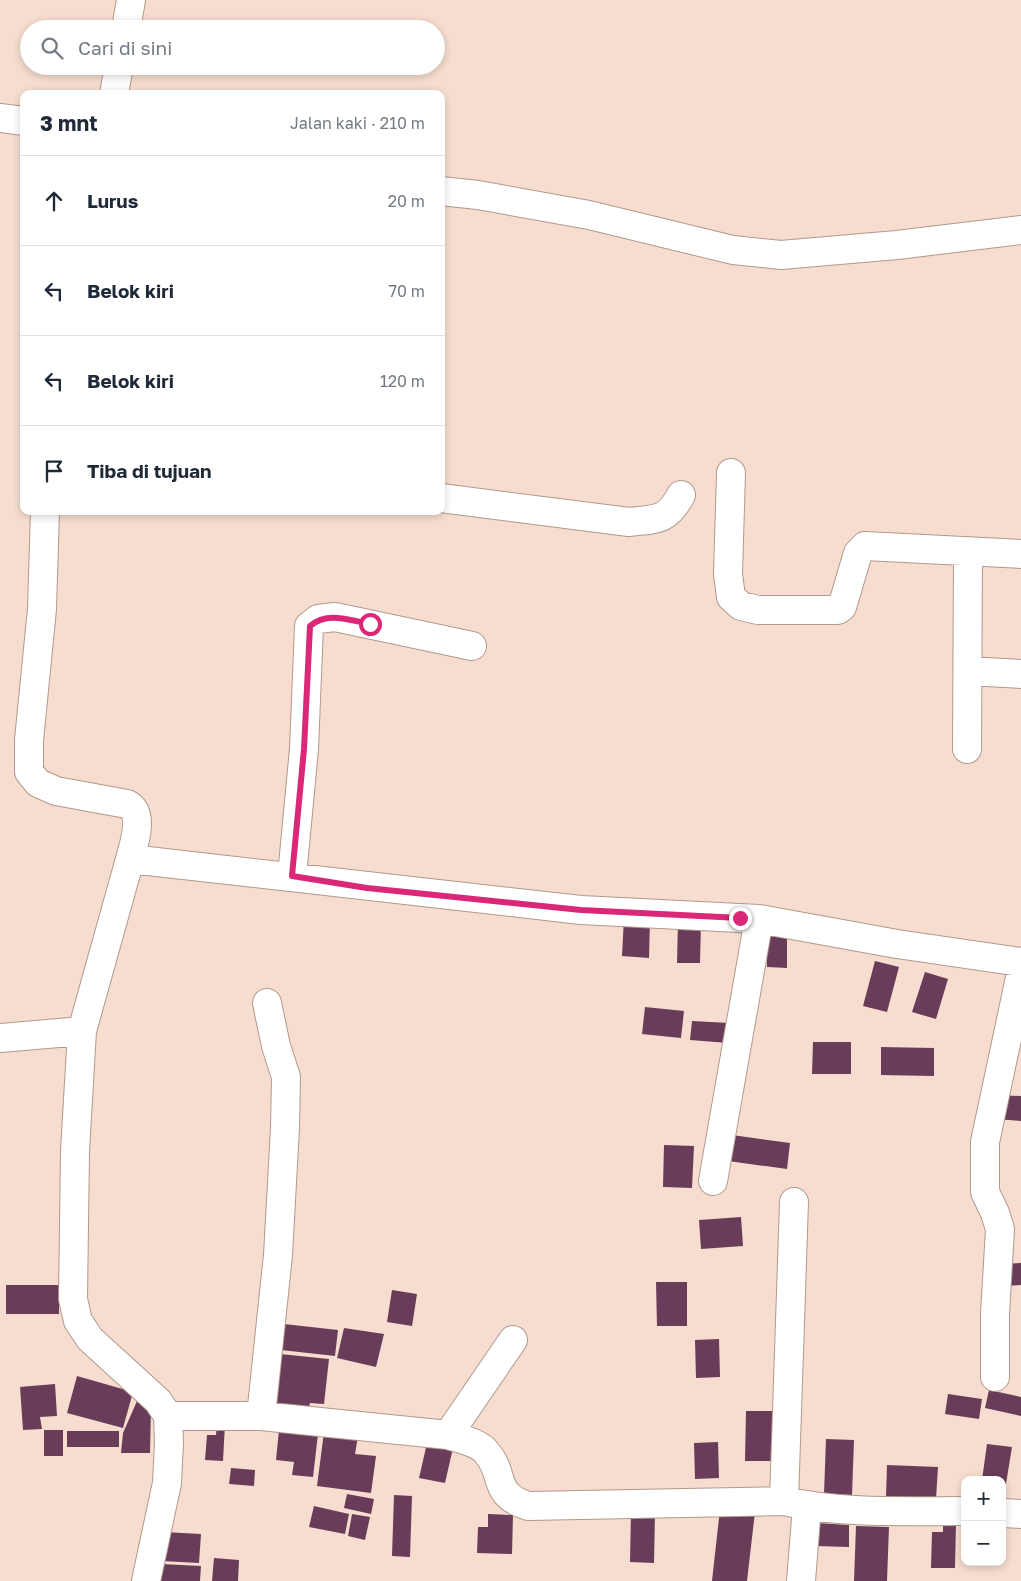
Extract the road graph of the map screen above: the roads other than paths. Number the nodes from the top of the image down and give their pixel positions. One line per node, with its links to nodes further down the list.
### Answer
1 (131, 0): 2 (street)
2 (128, 20)
3 (117, 75): 4 (street)
4 (115, 90)
5 (0, 118): 6 (street)
6 (20, 120)
7 (445, 191): 8 (street)
8 (1021, 230)
9 (730, 473): 13 (street)
10 (681, 496): 11 (street)
11 (445, 499)
12 (45, 515): 19 (street)
13 (968, 553): 14 (street); 16 (street)
14 (1021, 554)
15 (472, 646): 20 (street)
16 (968, 671): 17 (street); 18 (street)
17 (1021, 674)
18 (967, 749)
19 (130, 860): 20 (street); 25 (street)
20 (292, 876): 21 (street)
21 (759, 919): 22 (street); 27 (street)
22 (1021, 962)
23 (1021, 972): 30 (street)
24 (268, 1004): 32 (street)
25 (82, 1031): 26 (street); 31 (street)
26 (0, 1038)
27 (713, 1182)
28 (794, 1202): 34 (street)
29 (513, 1340): 33 (street)
30 (995, 1377)
31 (168, 1416): 32 (street); 38 (street)
32 (262, 1416): 33 (street)
33 (448, 1436): 34 (street)
34 (796, 1503): 35 (street); 39 (street)
35 (961, 1511)
36 (1006, 1513): 37 (street)
37 (1021, 1514)
38 (146, 1581)
39 (801, 1581)

